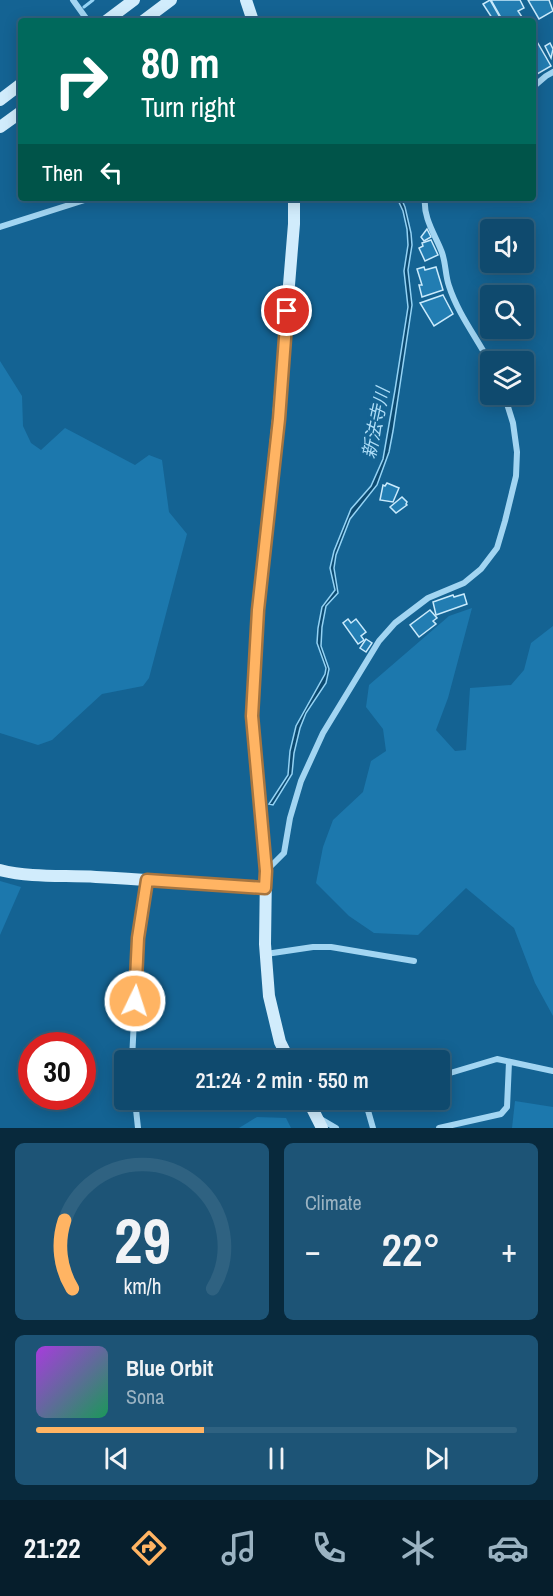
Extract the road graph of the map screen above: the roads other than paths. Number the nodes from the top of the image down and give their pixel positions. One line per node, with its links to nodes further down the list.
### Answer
1 (73, 0): 5 (street)
2 (134, 0): 6 (street)
3 (171, 0): 7 (street)
4 (246, 0): 8 (street)
5 (86, 18)
6 (110, 18)
7 (147, 18)
8 (252, 18)
9 (553, 72): 10 (street)
10 (536, 85)
11 (18, 86): 12 (street)
12 (0, 100)
13 (18, 114): 14 (street)
14 (0, 128)
15 (82, 201): 18 (street)
16 (294, 201): 22 (street)
17 (425, 201): 19 (street)
18 (0, 227)
19 (484, 351)
20 (507, 405): 22 (street)
21 (0, 870): 23 (street)
22 (266, 871): 24 (street)
23 (147, 880): 24 (street); 27 (street)
24 (265, 888): 25 (street)
25 (266, 954): 26 (street); 28 (street)
26 (414, 961)
27 (132, 1050)
28 (284, 1050)
29 (509, 1062): 30 (street); 31 (street); 38 (street)
30 (553, 1071)
31 (450, 1073)
32 (136, 1110): 35 (street)
33 (368, 1110): 37 (street)
34 (319, 1122): 36 (street)
35 (138, 1128)
36 (336, 1128)
37 (373, 1128)
38 (439, 1128)

